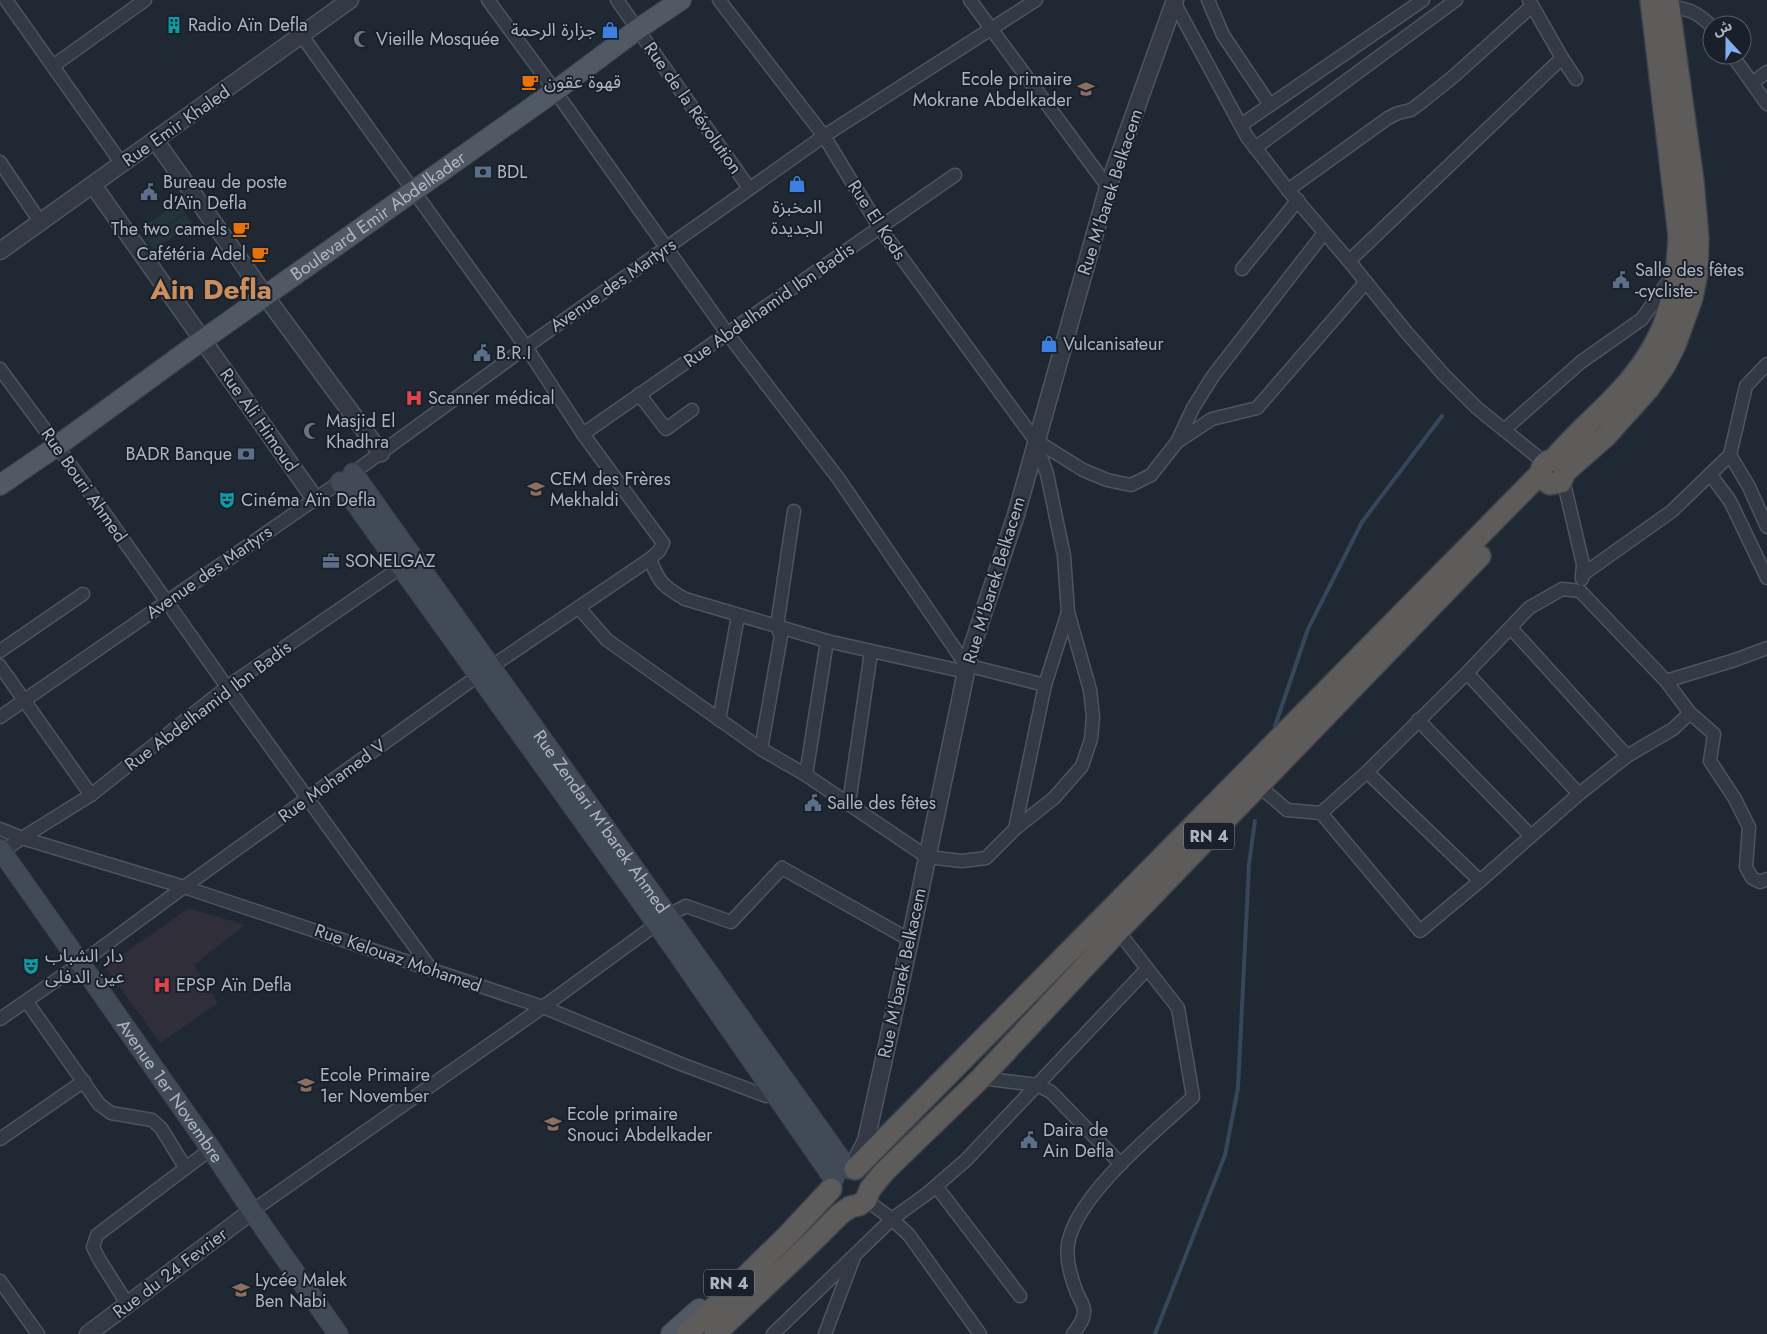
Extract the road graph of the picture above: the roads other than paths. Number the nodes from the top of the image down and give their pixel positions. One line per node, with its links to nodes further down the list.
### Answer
1 (6, 0): 22 (street)
2 (145, 0): 22 (street)
3 (350, 0): 19 (street, Rue Emir Khaled)
4 (488, 0): 26 (street)
5 (617, 0): 17 (street, Rue de la Révolution)
6 (681, 0): 17 (main road, Boulevard Emir Abdelkader)
7 (719, 0): 30 (street, Rue El Kods)
8 (970, 0): 18 (street)
9 (1036, 0): 18 (street, Avenue des Martyrs)
10 (1208, 0): 28 (street)
11 (1422, 0): 28 (street)
12 (1456, 0): 32 (street)
13 (1175, 1): 29 (street); 37 (street, Rue M'barek Belkacem)
14 (1663, 2): 16 (street); 48 (highway, RN 4); 66 (highway, RN 4)
15 (1531, 3): 20 (street); 39 (street)
16 (1702, 18)
17 (638, 29): 26 (main road, Boulevard Emir Abdelkader); 38 (street, Rue de la Révolution)
18 (992, 29): 30 (street, Avenue des Martyrs); 37 (street)
19 (302, 36): 31 (street, Rue Emir Khaled); 40 (street)
20 (1562, 58): 24 (street); 47 (street)
21 (1739, 65): 25 (street)
22 (53, 66): 34 (street)
23 (1767, 72): 25 (street)
24 (1576, 79)
25 (1752, 83): 27 (street)
26 (555, 91): 40 (main road, Boulevard Emir Abdelkader); 45 (street)
27 (1767, 104)
28 (1270, 105): 29 (street)
29 (1241, 125): 32 (street)
30 (824, 136): 38 (street, Avenue des Martyrs); 43 (street, Rue El Kods)
31 (155, 140): 34 (street, Rue Emir Khaled); 51 (street)
32 (1255, 148): 39 (street)
33 (0, 162): 42 (street)
34 (122, 164): 36 (street, Rue Emir Khaled)
35 (955, 175): 43 (street, Rue Abdelhamid Ibn Badis)
36 (93, 185): 42 (street, Rue Emir Khaled); 53 (street, Rue Ali Himoud)
37 (1108, 187): 61 (street, Rue M'barek Belkacem)
38 (749, 188): 45 (street, Avenue des Martyrs)
39 (1288, 190): 41 (street)
40 (412, 191): 51 (main road, Boulevard Emir Abdelkader); 54 (street)
41 (1298, 200): 44 (street); 49 (street)
42 (41, 223): 46 (street, Rue Emir Khaled)
43 (880, 228): 52 (street, Rue Abdelhamid Ibn Badis); 61 (street, Rue El Kods)
44 (1324, 233): 47 (street); 62 (street)
45 (665, 247): 52 (street); 54 (street, Avenue des Martyrs)
46 (0, 251)
47 (1349, 261): 50 (street)
48 (1678, 268): 59 (street); 66 (highway, RN 4)
49 (1242, 269)
50 (1366, 282): 59 (street); 62 (street)
51 (265, 296): 53 (main road, Boulevard Emir Abdelkader); 64 (street)
52 (727, 333): 57 (street, Rue Abdelhamid Ibn Badis); 90 (street)
53 (203, 340): 63 (main road, Boulevard Emir Abdelkader); 70 (street, Rue Ali Himoud)
54 (526, 347): 60 (street); 64 (street, Avenue des Martyrs)
55 (1767, 364): 65 (street)
56 (0, 369): 63 (street, Rue Bouri Ahmed)
57 (639, 394): 58 (street); 60 (street, Rue Abdelhamid Ibn Badis)
58 (692, 410)
59 (1504, 430): 66 (street)
60 (584, 434): 73 (street, Rue Mohamed V)
61 (1035, 440): 62 (street); 81 (street); 90 (street, Rue M'barek Belkacem)
62 (1176, 442)
63 (57, 446): 69 (main road, Boulevard Emir Abdelkader); 79 (street, Rue Bouri Ahmed)
64 (381, 453): 68 (street, Avenue des Martyrs)
65 (1730, 455): 67 (street); 72 (street)
66 (1553, 472): 75 (street); 105 (highway, RN 4); 137 (highway, RN 4)
67 (1710, 474): 75 (street); 76 (street)
68 (347, 477): 70 (street, Avenue des Martyrs); 74 (main road)
69 (0, 485)
70 (315, 499): 79 (street, Avenue des Martyrs)
71 (794, 511): 83 (street)
72 (1767, 527)
73 (650, 559): 80 (street, Rue Mohamed V); 82 (street)
74 (408, 563): 91 (main road); 95 (street, Rue Abdelhamid Ibn Badis)
75 (1582, 575): 77 (street)
76 (1767, 578)
77 (1580, 591): 84 (street); 93 (street)
78 (83, 594): 87 (street)
79 (166, 602): 95 (street, Rue Bouri Ahmed); 96 (street, Avenue des Martyrs)
80 (579, 608): 91 (street, Rue Mohamed V); 99 (street)
81 (1068, 612): 94 (street); 112 (street)
82 (738, 616): 83 (street); 99 (street)
83 (777, 626): 85 (street); 101 (street)
84 (1510, 628): 92 (street); 102 (street)
85 (826, 641): 88 (street); 104 (street)
86 (1767, 648): 93 (street)
87 (0, 651)
88 (872, 652): 90 (street); 109 (street)
89 (0, 666): 96 (street)
90 (966, 669): 94 (street); 116 (street, Rue M'barek Belkacem)
91 (485, 671): 108 (street, Rue Mohamed V); 120 (main road)
92 (1467, 673): 100 (street); 106 (street)
93 (1666, 680): 97 (street)
94 (1045, 685): 112 (street)
95 (227, 688): 107 (street, Rue Abdelhamid Ibn Badis); 108 (street, Rue Bouri Ahmed)
96 (24, 700): 98 (street, Avenue des Martyrs); 107 (street)
97 (1690, 714): 102 (street); 117 (street)
98 (0, 717)
99 (720, 720): 101 (street)
100 (1418, 720): 103 (street); 113 (street)
101 (761, 749): 104 (street)
102 (1627, 756): 106 (street)
103 (1367, 772): 110 (street); 118 (street)
104 (806, 775): 109 (street)
105 (1258, 785): 110 (street); 121 (highway, RN 4)
106 (1579, 794): 113 (street)
107 (91, 795): 114 (street, Rue Abdelhamid Ibn Badis)
108 (307, 799): 119 (street, Rue Mohamed V); 124 (street, Rue Bouri Ahmed)
109 (849, 803): 116 (street)
110 (1320, 813): 118 (street)
111 (0, 829): 114 (street, Rue Kelouaz Mohamed)
112 (1015, 829): 116 (street)
113 (1532, 836): 118 (street)
114 (22, 838): 115 (street, Rue Abdelhamid Ibn Badis); 119 (street, Rue Kelouaz Mohamed)
115 (1, 851): 123 (main road, Avenue 1er Novembre)
116 (927, 857): 122 (street, Rue M'barek Belkacem)
117 (1767, 879)
118 (1480, 881)
119 (184, 887): 123 (street, Rue Mohamed V); 124 (street, Rue Kelouaz Mohamed)
120 (663, 919): 122 (street); 127 (street); 131 (main road)
121 (1118, 931): 125 (street); 129 (highway, RN 4)
122 (910, 940): 137 (street, Rue M'barek Belkacem)
123 (81, 963): 126 (street, Rue Mohamed V); 134 (main road, Avenue 1er Novembre)
124 (431, 969): 127 (street, Rue Kelouaz Mohamed)
125 (1147, 969): 132 (street); 135 (street)
126 (27, 1002): 128 (street, Rue Mohamed V); 130 (street)
127 (543, 1007): 131 (street, Rue Kelouaz Mohamed); 140 (street)
128 (0, 1019)
129 (981, 1078): 132 (street); 139 (highway, RN 4)
130 (84, 1081): 133 (street); 136 (street)
131 (779, 1085): 137 (main road)
132 (1037, 1085): 135 (street); 138 (street)
133 (0, 1139)
134 (211, 1149): 136 (street); 140 (main road, Avenue 1er Novembre)
135 (1120, 1164): 158 (street)
136 (185, 1167): 147 (street)
137 (844, 1175): 139 (highway); 139 (highway); 142 (highway, RN 4)
138 (936, 1186): 141 (street); 146 (street)
139 (862, 1199): 141 (street); 143 (highway, RN 4)
140 (252, 1211): 147 (street, Rue du 24 Fevrier); 150 (main road, Avenue 1er Novembre)
141 (892, 1219): 144 (street); 157 (street)
142 (789, 1234): 151 (main road, RN 4); 152 (highway, RN 4)
143 (811, 1243): 153 (highway, RN 4); 154 (main road, RN 4)
144 (855, 1254): 155 (street); 156 (street)
145 (0, 1281): 148 (street)
146 (1020, 1296)
147 (128, 1305): 149 (street, Rue du 24 Fevrier)
148 (32, 1332)
149 (88, 1334)
150 (338, 1334)
151 (671, 1334)
152 (687, 1334)
153 (715, 1334)
154 (727, 1334)
155 (773, 1334)
156 (825, 1334)
157 (980, 1334)
158 (1073, 1334)

